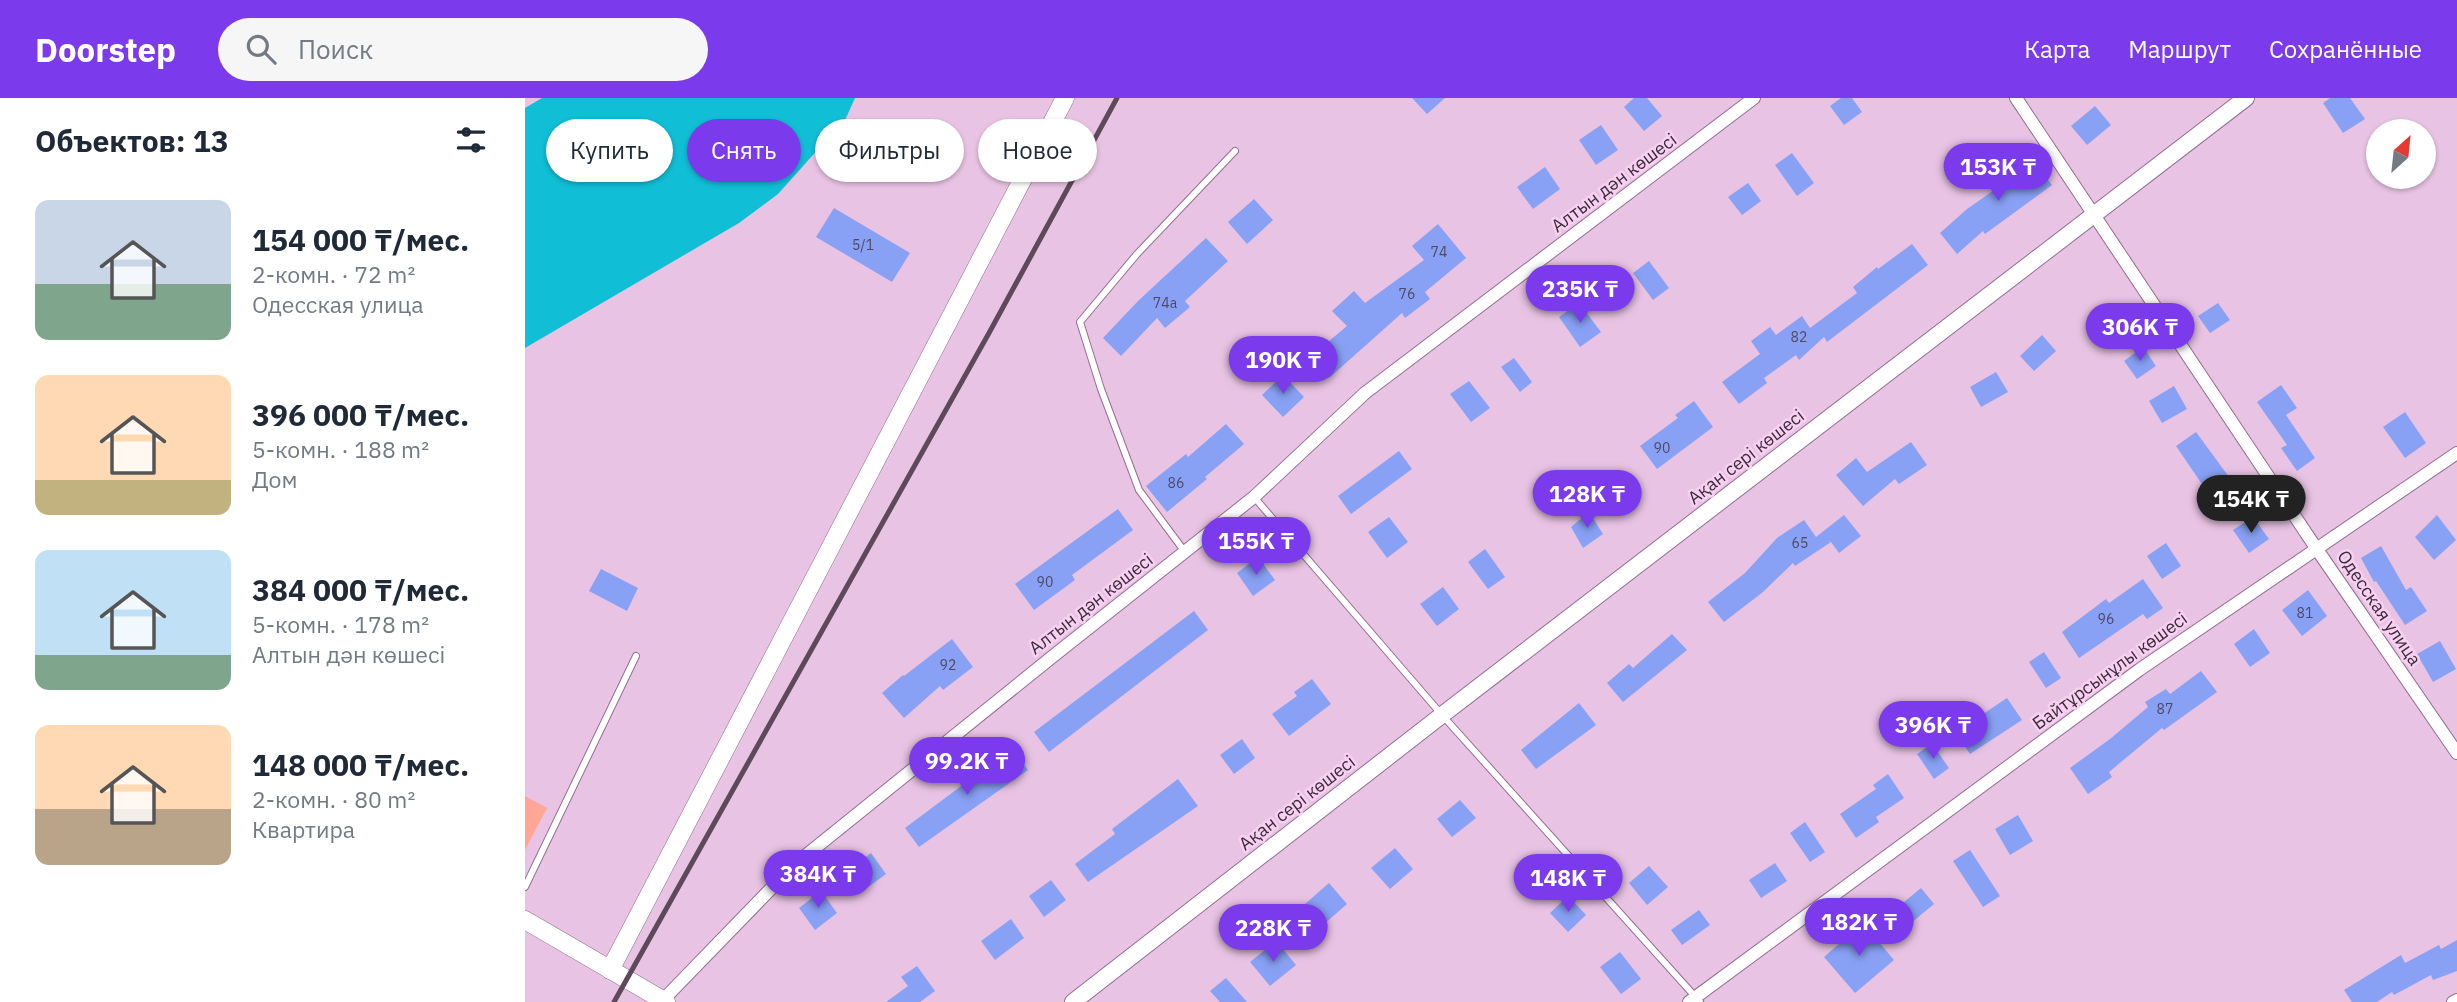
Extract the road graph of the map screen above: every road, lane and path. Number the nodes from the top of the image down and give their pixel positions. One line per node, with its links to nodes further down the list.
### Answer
1 (1065, 98): 16 (main road)
2 (1754, 98): 8 (street, Алтын дән көшесі)
3 (2015, 98): 6 (street, Одесская улица)
4 (2246, 98): 6 (street, Ақан сері көшесі)
5 (1235, 151): 10 (lane)
6 (2094, 214): 9 (street, Одесская улица); 12 (street, Ақан сері көшесі)
7 (2457, 453): 9 (street, Байтұрсынұлы көшесі)
8 (1254, 497): 10 (street, Алтын дән көшесі); 12 (lane)
9 (2316, 548): 13 (street, Одесская улица); 17 (street, Байтұрсынұлы көшесі)
10 (1185, 552): 18 (street, Алтын дән көшесі)
11 (636, 656): 14 (lane)
12 (1442, 715): 17 (lane); 19 (street, Ақан сері көшесі)
13 (2457, 753)
14 (525, 887)
15 (525, 920): 16 (main road)
16 (610, 970): 18 (main road)
17 (1695, 1000)
18 (664, 1001)
19 (1073, 1002)

